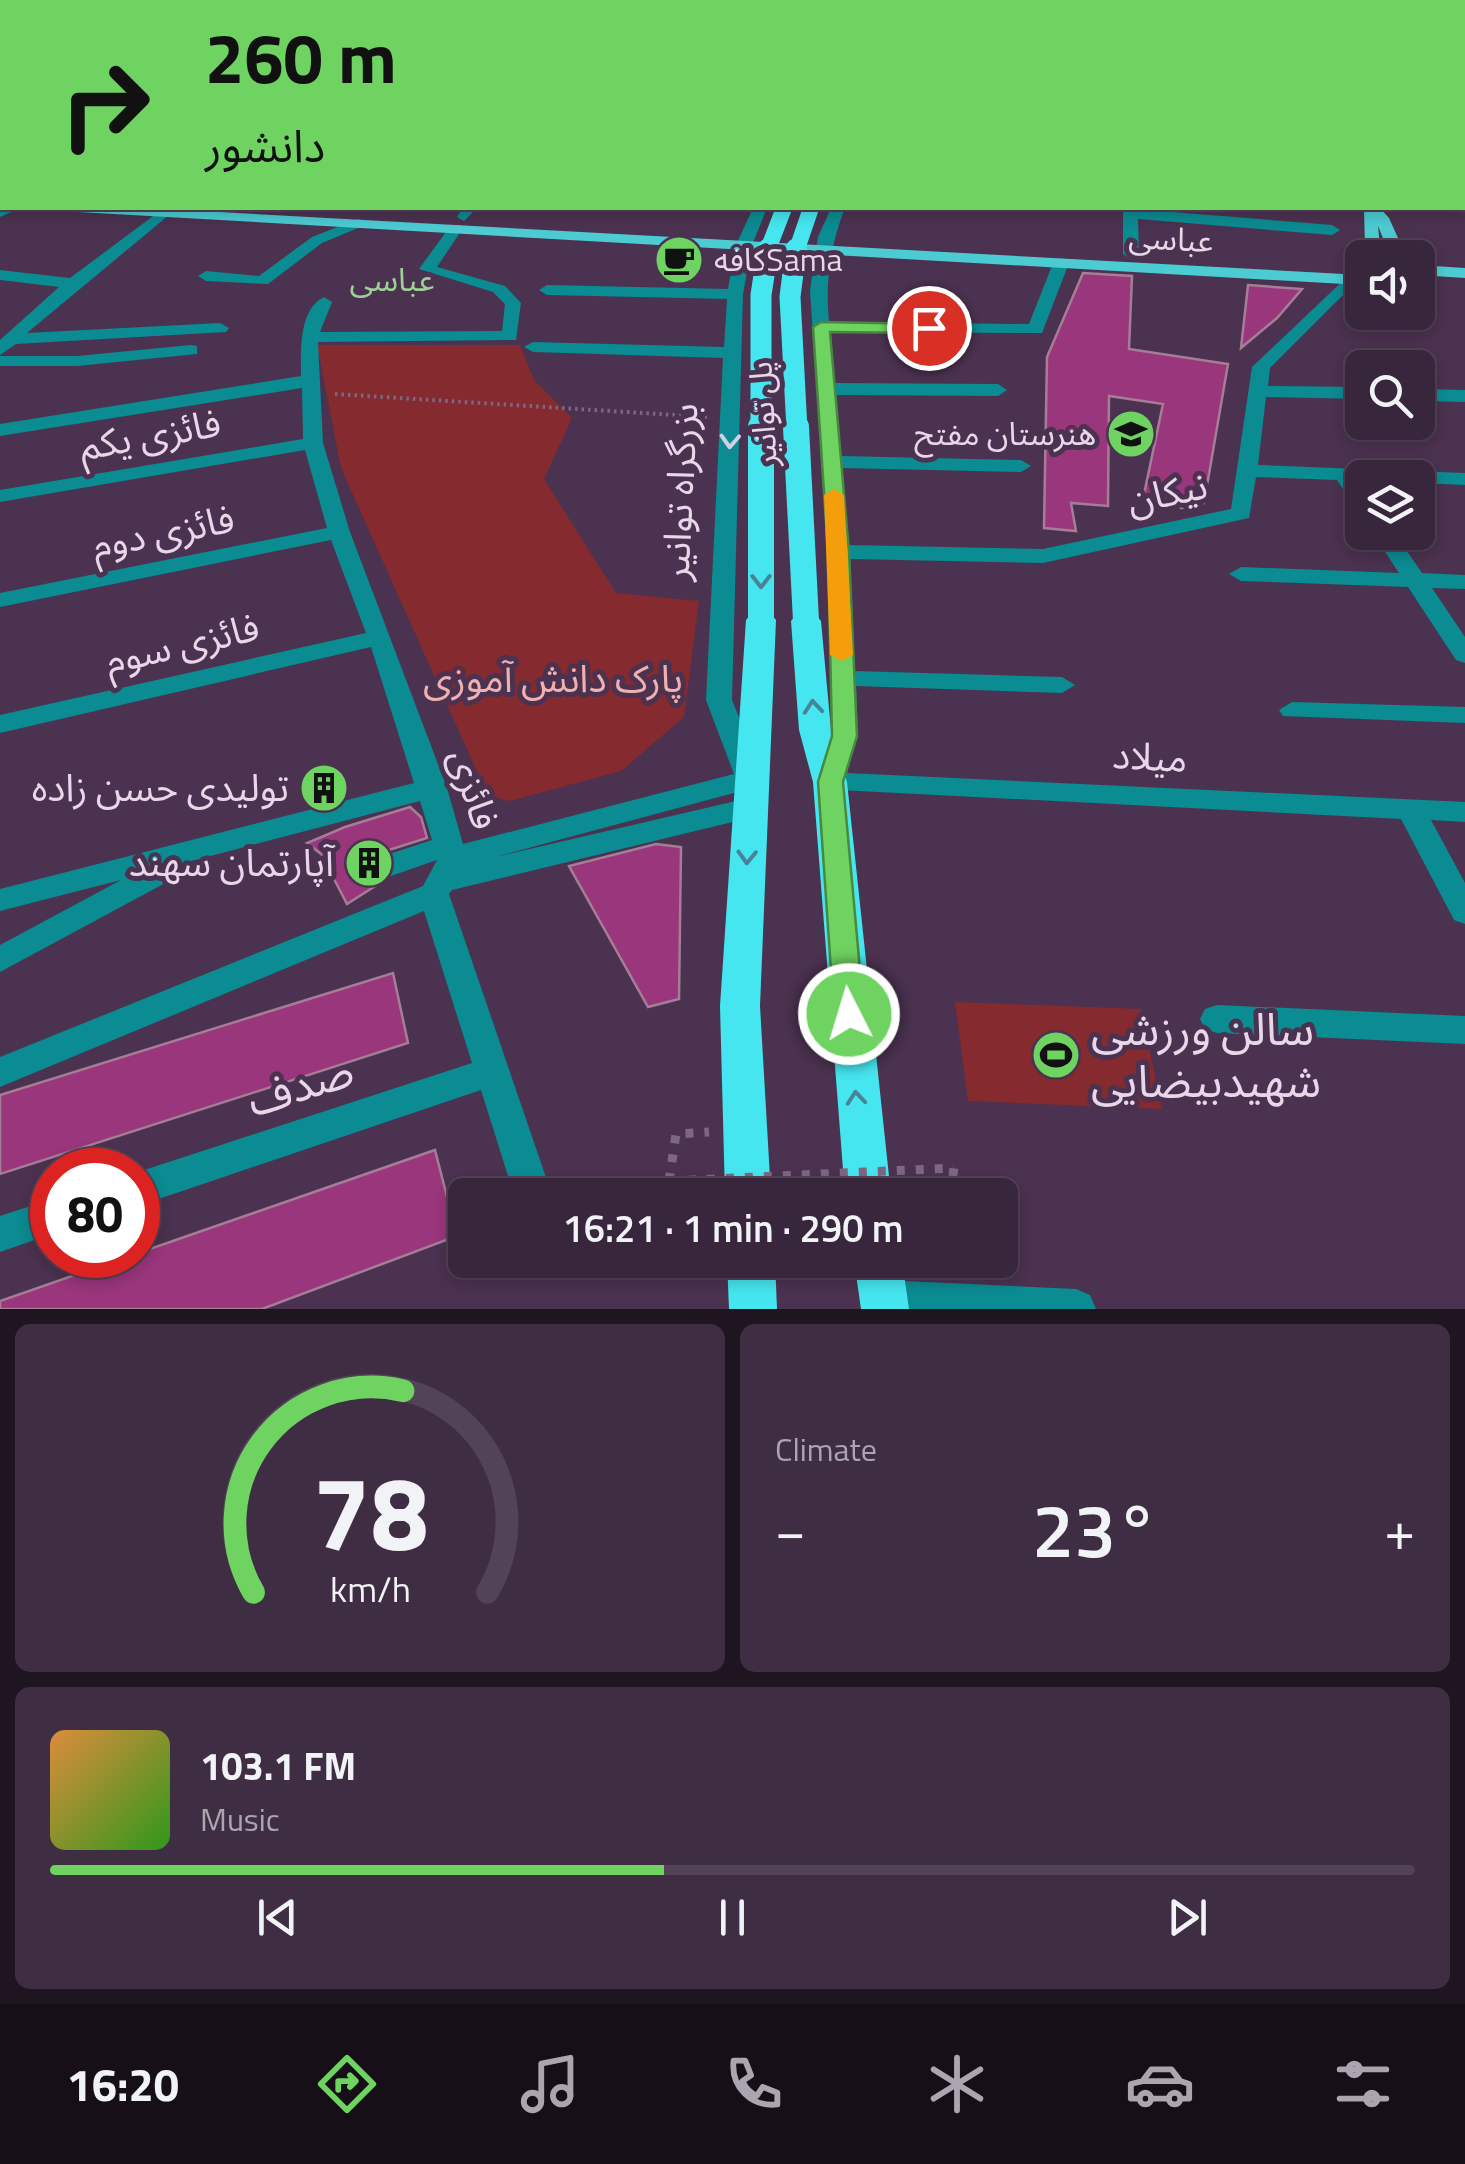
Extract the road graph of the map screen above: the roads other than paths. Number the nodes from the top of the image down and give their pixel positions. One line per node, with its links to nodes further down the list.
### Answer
1 (152, 210): 10 (main road, عباسى); 26 (street)
2 (323, 210): 10 (main road, عباسى)
3 (759, 210): 13 (street, بزرگراه توانیر)
4 (783, 210): 63 (highway, پل توانیر, one-way to 63, bridge)
5 (810, 210): 71 (highway, پل توانیر, one-way to 5, bridge)
6 (837, 210): 16 (street)
7 (1371, 210): 14 (main road)
8 (1374, 210): 15 (main road)
9 (1130, 211): 12 (street); 17 (street)
10 (353, 213): 11 (main road, عباسى); 24 (street)
11 (464, 218): 13 (main road, عباسى); 35 (street)
12 (1332, 230)
13 (746, 239): 16 (main road, عباسى); 30 (street, بزرگراه توانیر)
14 (1373, 240)
15 (1391, 240)
16 (825, 243): 17 (main road, عباسى); 18 (main road, عباسى); 31 (street)
17 (1131, 254): 19 (main road, عباسى)
18 (1061, 263): 20 (main road, عباسى); 33 (street)
19 (1345, 267)
20 (1345, 268)
21 (1435, 271): 22 (main road)
22 (1465, 273)
23 (0, 274): 26 (street)
24 (206, 276)
25 (1345, 281): 44 (street, نیکان)
26 (77, 284): 36 (street)
27 (1435, 285): 28 (main road)
28 (1465, 286)
29 (547, 290): 30 (street)
30 (736, 290): 31 (street); 39 (street, بزرگراه توانیر)
31 (818, 290): 33 (street)
32 (324, 302): 35 (street)
33 (821, 327): 42 (street)
34 (220, 328): 36 (street)
35 (309, 337): 41 (street, فائزی)
36 (6, 344)
37 (533, 347): 39 (street)
38 (191, 350): 40 (street)
39 (734, 353): 73 (street, بزرگراه توانیر, one-way to 73)
40 (0, 361)
41 (308, 386): 48 (street); 49 (street, فائزی)
42 (826, 389): 43 (street); 50 (street)
43 (998, 390)
44 (1258, 391): 45 (street); 52 (street, نیکان)
45 (1345, 393)
46 (1435, 395): 47 (street)
47 (1465, 396)
48 (0, 430)
49 (312, 443): 55 (street, فائزی یکم); 56 (street, فائزی)
50 (832, 462): 51 (street); 58 (street)
51 (1021, 466)
52 (1249, 470): 53 (street); 58 (street, نیکان)
53 (1344, 474): 54 (street)
54 (1465, 479)
55 (0, 496)
56 (339, 532): 62 (street, فائزی دوم); 64 (street, فائزی)
57 (1395, 550): 60 (street)
58 (838, 552): 66 (street)
59 (1241, 574): 60 (street)
60 (1415, 580): 61 (street); 65 (street)
61 (1465, 582)
62 (0, 600)
63 (761, 620): 73 (highway, بزرگراه توانیر)
64 (380, 637): 70 (street, فائزی سوم); 72 (street, فائزی)
65 (1465, 655)
66 (843, 678): 67 (street); 71 (street)
67 (1062, 685)
68 (1292, 710): 69 (street)
69 (1465, 715)
70 (0, 724)
71 (830, 782): 74 (street, میلاد); 88 (highway, one-way to 71)
72 (432, 788): 76 (street); 78 (street, فائزی)
73 (750, 793): 78 (street, فائزی); 87 (highway, بزرگراه توانیر, one-way to 87)
74 (1411, 810): 75 (street, میلاد); 80 (street)
75 (1465, 812)
76 (203, 848): 79 (street); 81 (street)
77 (385, 867): 78 (street)
78 (444, 870): 84 (street); 85 (street)
79 (0, 900)
80 (1465, 912)
81 (0, 960)
82 (1217, 1020): 83 (street)
83 (1465, 1030)
84 (493, 1071): 86 (street); 89 (street, صدف)
85 (0, 1072)
86 (528, 1178)
87 (747, 1178)
88 (866, 1178)
89 (160, 1182)
90 (30, 1224): 91 (street)
91 (0, 1234)
92 (751, 1278): 94 (highway)
93 (882, 1289): 95 (street)
94 (752, 1309)
95 (1076, 1309)

